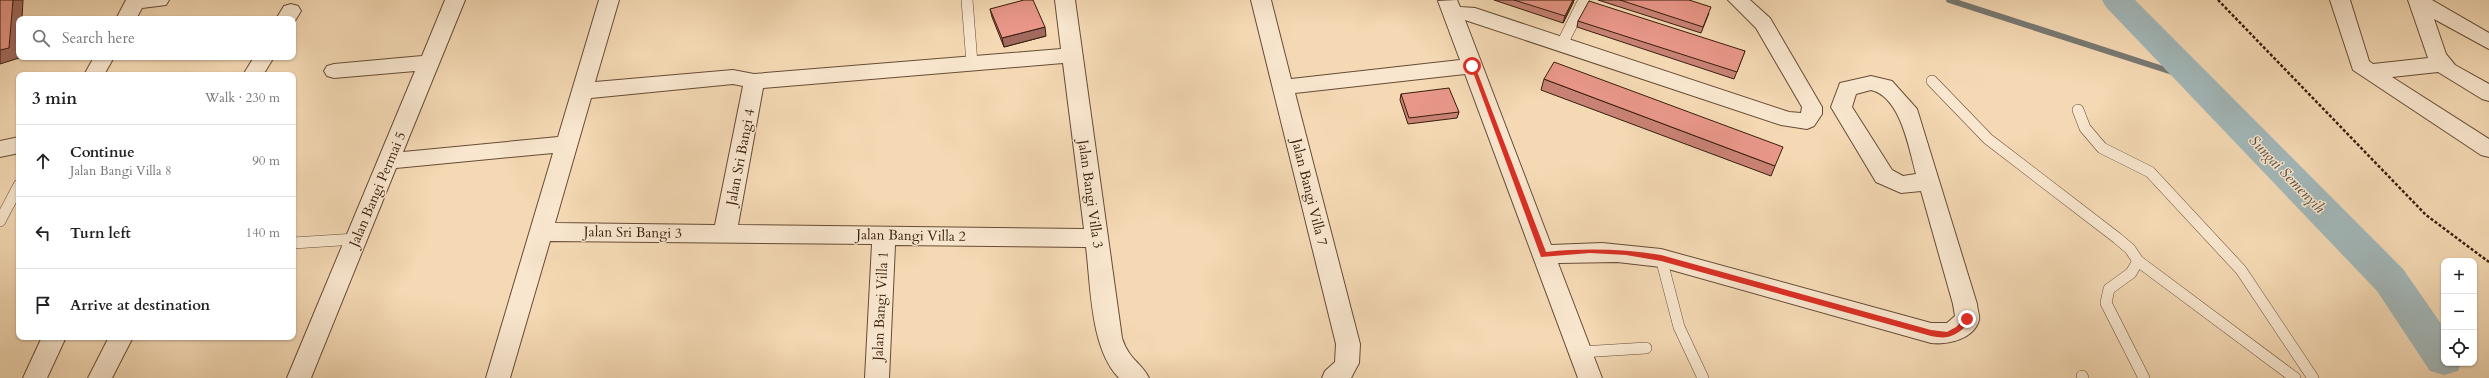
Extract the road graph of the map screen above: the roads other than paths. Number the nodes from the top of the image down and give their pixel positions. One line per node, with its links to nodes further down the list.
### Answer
1 (159, 0): 10 (street)
2 (455, 0): 19 (street, Jalan Bangi Permai 5)
3 (609, 0): 30 (street)
4 (967, 0): 20 (lane)
5 (1066, 0): 16 (street, Jalan Bangi Villa 3)
6 (1261, 0): 29 (street, Jalan Bangi Villa 7)
7 (1584, 0): 15 (lane)
8 (1738, 0): 15 (street)
9 (2340, 0): 26 (street)
10 (136, 1): 13 (street)
11 (2418, 1): 14 (street); 21 (street)
12 (1450, 7): 15 (street); 22 (street)
13 (128, 16)
14 (2489, 42)
15 (1562, 44)
16 (1072, 55): 20 (street); 44 (street, Jalan Bangi Villa 3)
17 (102, 60): 24 (street)
18 (262, 60): 25 (street)
19 (429, 63): 23 (street); 37 (street, Jalan Bangi Permai 5)
20 (972, 63): 28 (street)
21 (2443, 64): 26 (street); 31 (street)
22 (1472, 66): 29 (street); 47 (street)
23 (334, 71)
24 (96, 72)
25 (255, 72)
26 (2368, 72): 36 (street)
27 (1932, 80): 49 (lane)
28 (754, 81): 30 (street); 42 (street, Jalan Sri Bangi 4)
29 (1283, 87): 60 (street, Jalan Bangi Villa 7)
30 (582, 91): 33 (street)
31 (2489, 94)
32 (2078, 110): 65 (lane)
33 (567, 144): 37 (street); 41 (street)
34 (16, 146): 35 (street)
35 (0, 149)
36 (2489, 149)
37 (389, 161): 45 (street, Jalan Bangi Permai 5)
38 (1929, 181): 38 (street); 48 (street)
39 (16, 191): 40 (lane)
40 (0, 221)
41 (542, 232): 42 (street, Jalan Sri Bangi 3); 57 (street)
42 (725, 233): 43 (street, Jalan Bangi Villa 2)
43 (884, 235): 44 (street, Jalan Bangi Villa 2); 58 (street, Jalan Bangi Villa 1)
44 (1097, 238): 59 (street, Jalan Bangi Villa 3)
45 (356, 239): 46 (lane); 56 (street, Jalan Bangi Permai 5)
46 (296, 243)
47 (1544, 255): 48 (street); 53 (street)
48 (1661, 258): 62 (lane)
49 (2138, 262): 63 (lane); 64 (lane)
50 (53, 340): 54 (street)
51 (119, 340): 55 (street)
52 (1646, 348): 53 (lane)
53 (1581, 352): 61 (street)
54 (35, 378)
55 (100, 378)
56 (299, 378)
57 (498, 378)
58 (877, 378)
59 (1137, 378)
60 (1334, 378)
61 (1590, 378)
62 (1703, 378)
63 (2144, 378)
64 (2295, 378)
65 (2312, 378)

